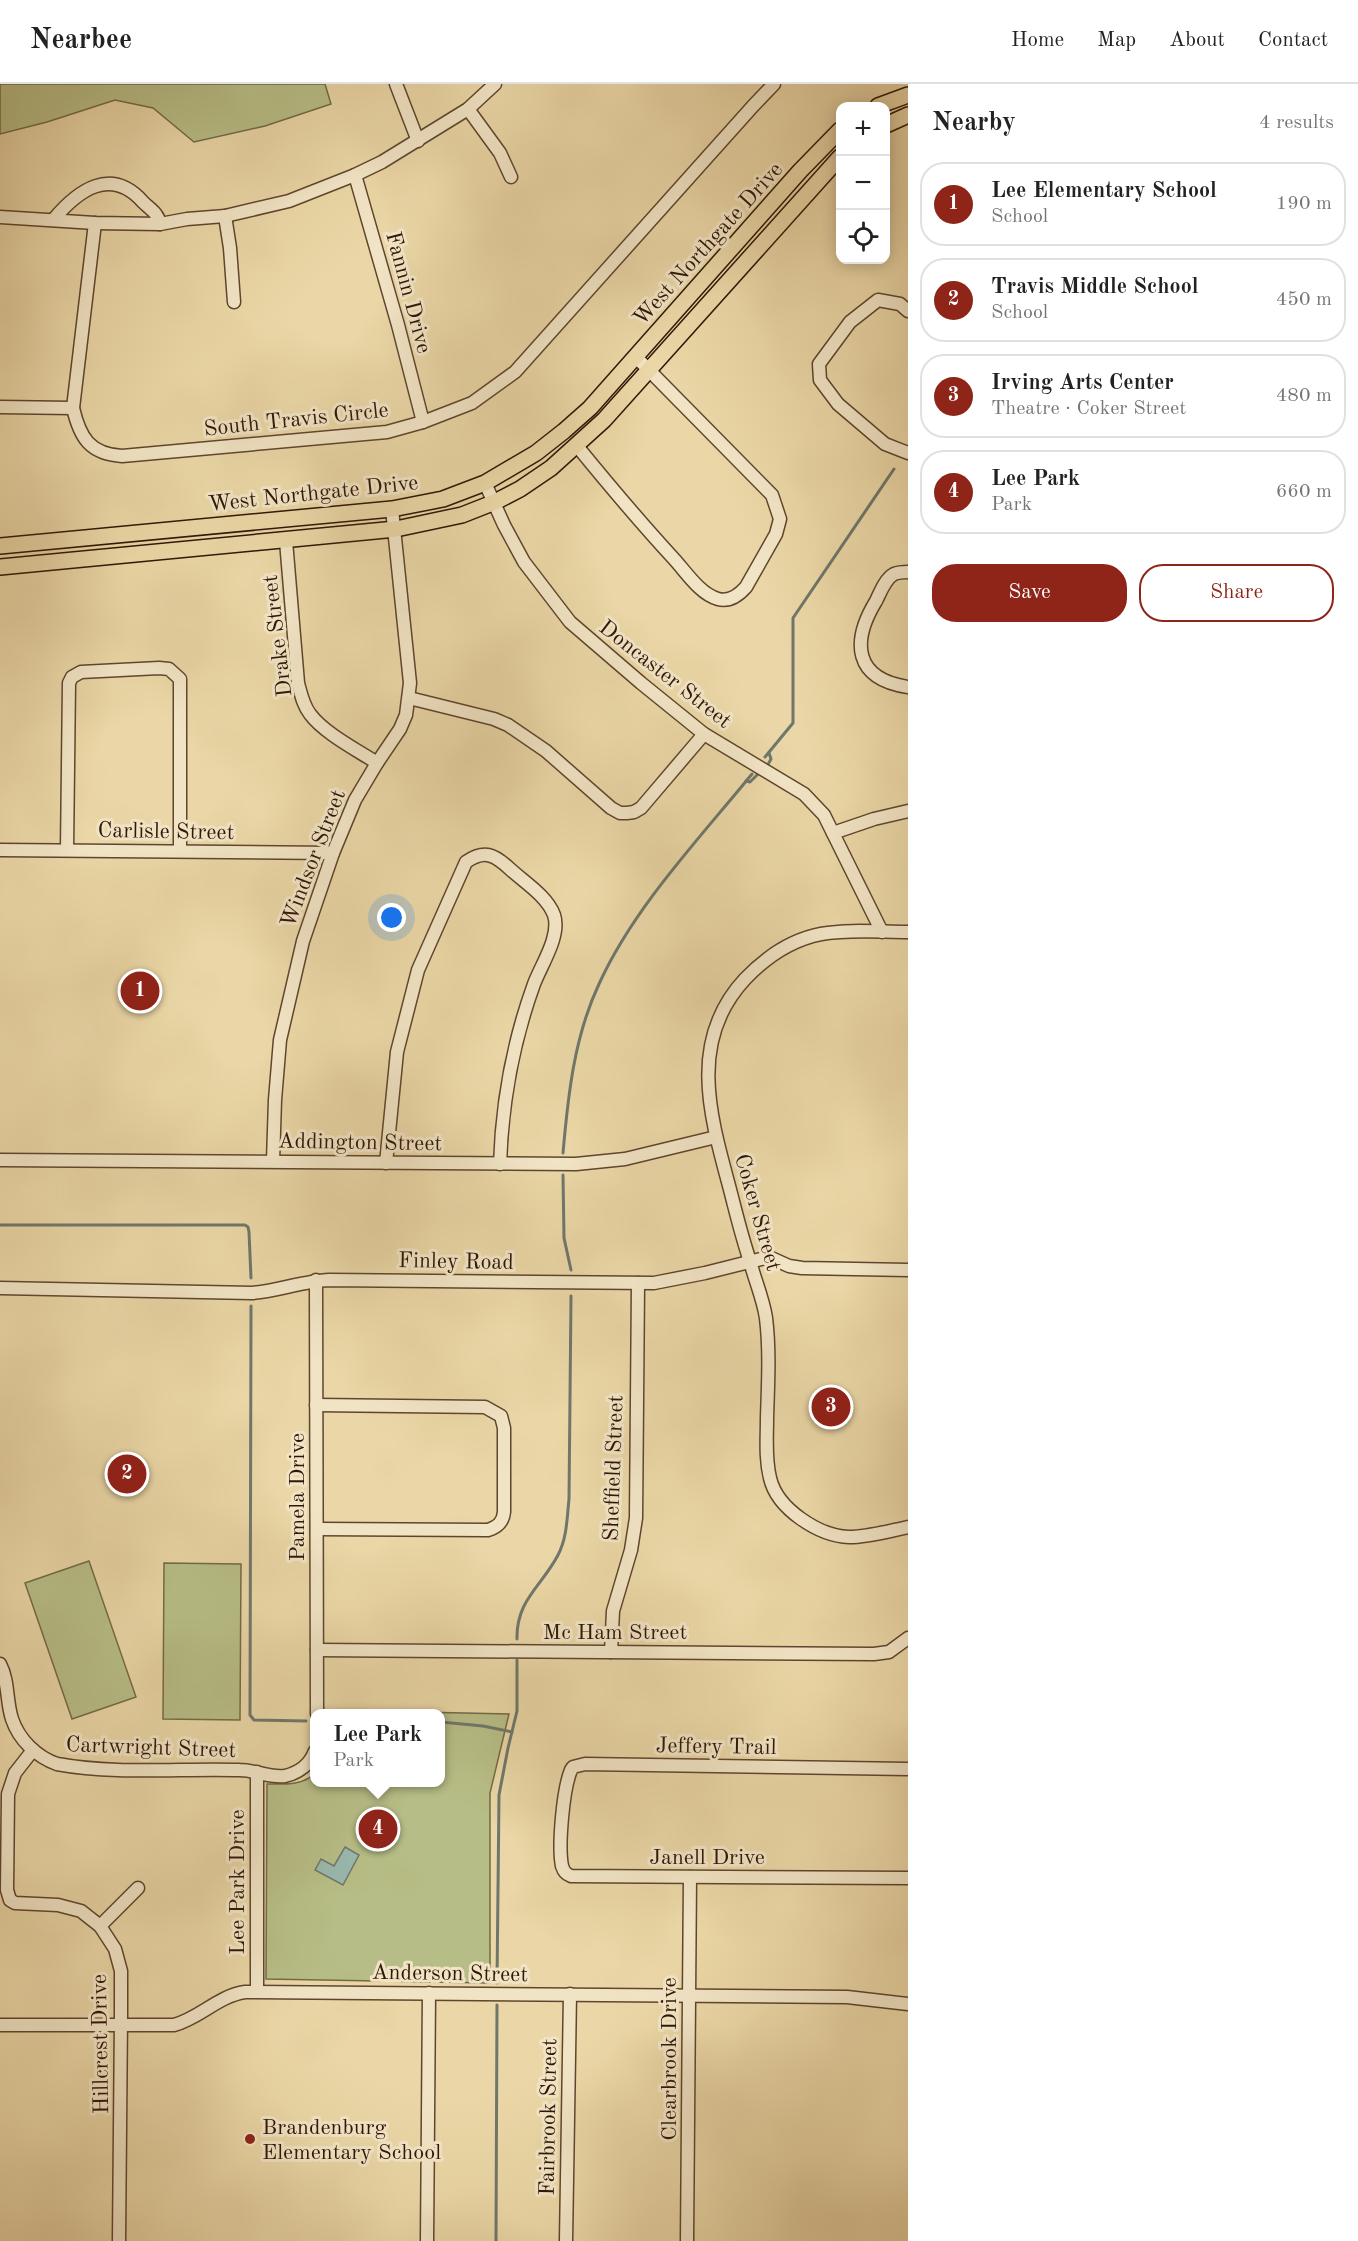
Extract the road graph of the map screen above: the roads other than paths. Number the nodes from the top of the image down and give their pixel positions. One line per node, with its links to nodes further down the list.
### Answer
1 (396, 84): 10 (street)
2 (495, 84): 6 (street)
3 (774, 84): 25 (street, South Travis Circle)
4 (908, 95): 5 (main road)
5 (889, 102)
6 (468, 109): 10 (street); 13 (street)
7 (908, 115): 8 (main road)
8 (890, 123)
9 (836, 134): 21 (main road, West Northgate Drive)
10 (418, 141): 12 (street)
11 (836, 161): 22 (main road, West Northgate Drive)
12 (355, 175): 14 (street); 25 (street, Fannin Drive)
13 (511, 177)
14 (225, 216): 18 (street); 19 (street)
15 (0, 217): 16 (street)
16 (53, 220): 17 (street); 18 (street)
17 (95, 223): 18 (street); 24 (street, South Travis Circle)
18 (160, 224)
19 (234, 302)
20 (908, 311): 27 (street)
21 (636, 357): 22 (street); 28 (main road, West Northgate Drive)
22 (650, 370): 26 (main road, West Northgate Drive); 26 (street)
23 (0, 407): 24 (street)
24 (73, 408): 25 (street, South Travis Circle)
25 (423, 422)
26 (577, 446): 29 (main road, West Northgate Drive)
27 (908, 453)
28 (485, 483): 29 (street, Doncaster Street); 30 (main road, West Northgate Drive)
29 (495, 502): 31 (main road, West Northgate Drive); 38 (street, Doncaster Street)
30 (392, 509): 31 (street, Windsor Street); 33 (main road, West Northgate Drive)
31 (396, 529): 32 (main road, West Northgate Drive); 37 (street, Windsor Street)
32 (286, 541): 34 (main road, West Northgate Drive); 39 (street, Drake Street)
33 (0, 546)
34 (0, 567)
35 (908, 572): 36 (street)
36 (908, 687)
37 (410, 698): 38 (street); 39 (street, Windsor Street)
38 (704, 734): 41 (street, Doncaster Street)
39 (377, 763): 45 (street, Windsor Street)
40 (908, 811): 41 (street)
41 (833, 833): 46 (street, Doncaster Street)
42 (0, 850): 43 (street, Carlisle Street)
43 (67, 850): 44 (street, Carlisle Street); 44 (street)
44 (180, 851): 45 (street, Carlisle Street)
45 (333, 853): 50 (street, Windsor Street)
46 (882, 932): 47 (street, Coker Street); 48 (street, Coker Street)
47 (908, 932)
48 (716, 1137): 52 (street, Addington Street); 53 (street, Coker Street)
49 (0, 1160): 50 (street, Addington Street)
50 (273, 1161): 51 (street, Addington Street)
51 (386, 1163): 52 (street, Addington Street); 52 (street)
52 (500, 1164)
53 (750, 1262): 54 (street, Finley Road); 56 (street, Finley Road); 59 (street, Coker Street)
54 (908, 1270)
55 (316, 1280): 56 (street, Finley Road); 57 (street, Finley Road); 58 (street, Pamela Drive)
56 (638, 1283): 63 (street, Sheffield Street)
57 (0, 1288)
58 (316, 1405): 60 (street, Pamela Drive); 60 (street)
59 (908, 1527)
60 (317, 1529): 62 (street, Pamela Drive)
61 (905, 1646): 63 (street, Mc Ham Street)
62 (317, 1650): 63 (street, Mc Ham Street); 65 (street, Pamela Drive)
63 (611, 1652)
64 (0, 1664): 66 (street, Cartwright Street)
65 (317, 1709)
66 (33, 1750): 69 (street, Cartwright Street); 74 (street, Hillcrest Drive)
67 (310, 1760): 69 (street)
68 (908, 1769): 70 (street, Jeffery Trail)
69 (257, 1772): 75 (street, Lee Park Drive)
70 (562, 1814): 71 (street, Janell Drive)
71 (690, 1876): 72 (street, Janell Drive); 78 (street, Clearbrook Drive)
72 (908, 1878)
73 (138, 1888): 74 (street)
74 (100, 1926): 81 (street, Hillcrest Drive)
75 (257, 1991): 76 (street, Anderson Street); 81 (street, Anderson Street)
76 (429, 1993): 77 (street, Anderson Street); 83 (street)
77 (570, 1994): 78 (street, Anderson Street); 84 (street, Fairbrook Street)
78 (689, 1996): 79 (street, Anderson Street); 85 (street, Clearbrook Drive)
79 (908, 2004)
80 (0, 2025): 81 (street, Anderson Street)
81 (121, 2026): 82 (street, Hillcrest Drive)
82 (119, 2241)
83 (427, 2241)
84 (566, 2241)
85 (687, 2241)

